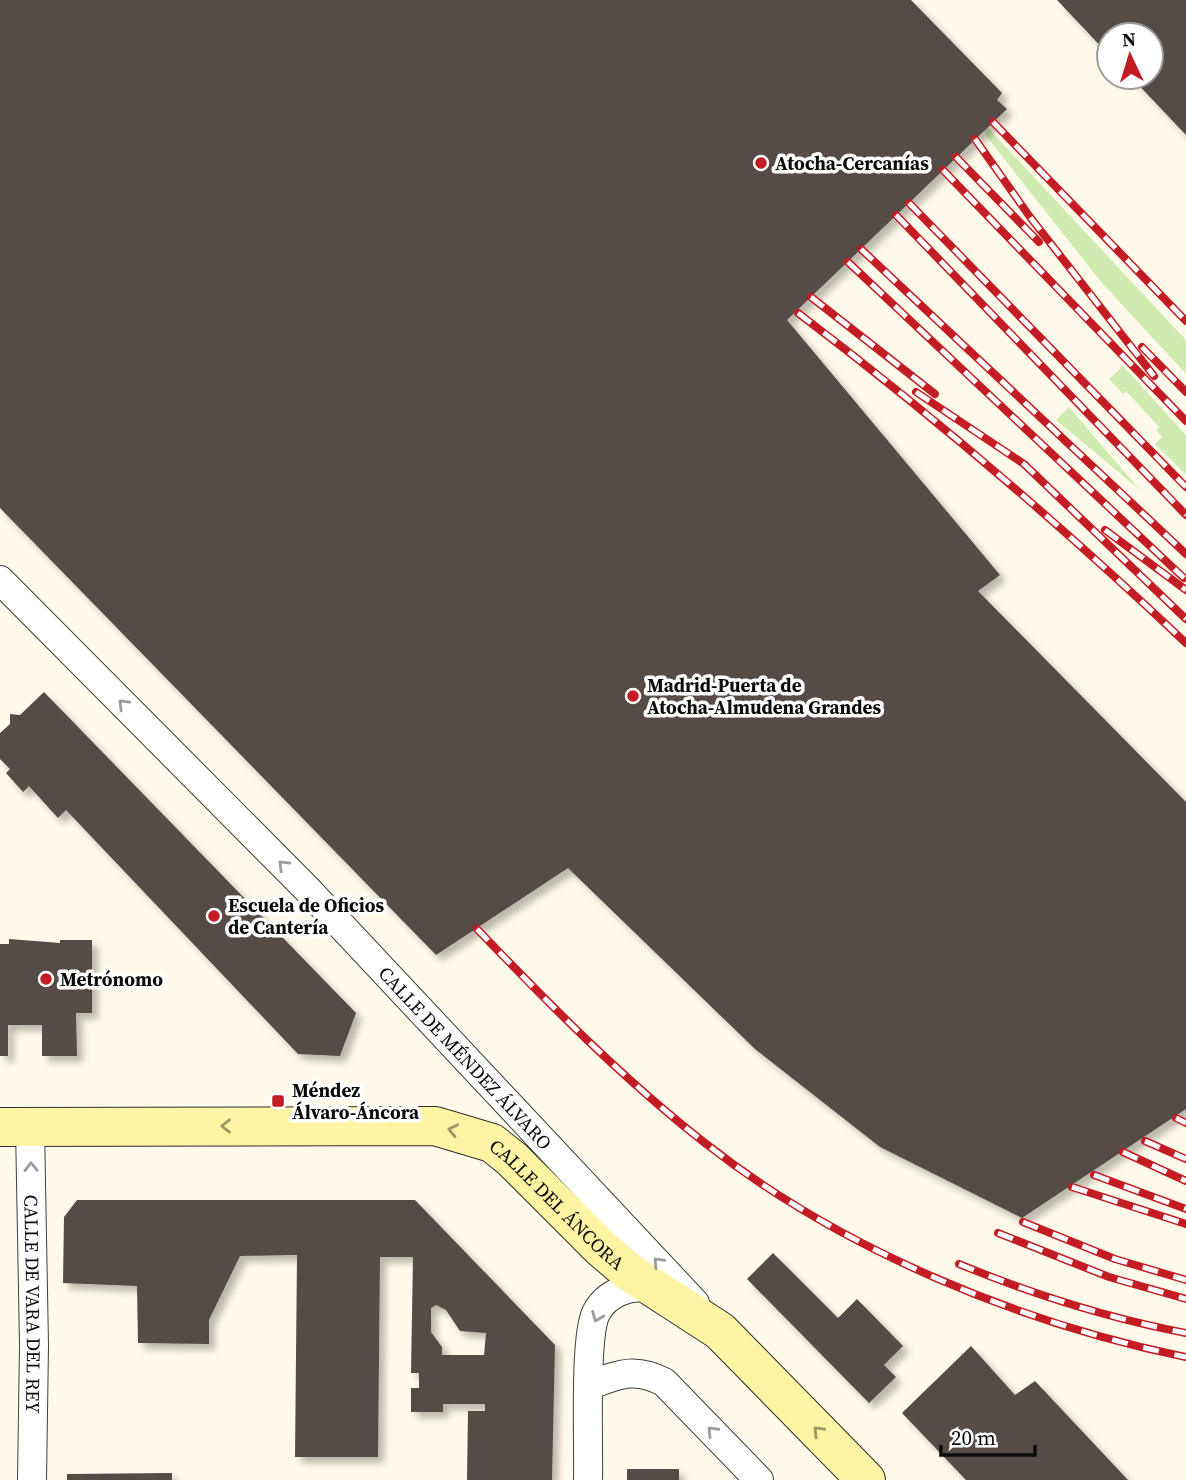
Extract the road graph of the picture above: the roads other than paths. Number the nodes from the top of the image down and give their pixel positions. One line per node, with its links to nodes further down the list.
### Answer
1 (0, 580): 4 (street, CALLE DE MÉNDEZ ÁLVARO, one-way to 1)
2 (15, 1127): 3 (main road, CALLE DEL ÁNCORA, one-way to 2); 6 (street, CALLE DE VARA DEL REY, one-way to 2)
3 (652, 1288): 4 (main road, CALLE DEL ÁNCORA); 5 (street, one-way to 5)
4 (720, 1332): 9 (main road, CALLE DE MÉNDEZ ÁLVARO, one-way to 4)
5 (590, 1385): 7 (street); 8 (street, one-way to 5)
6 (32, 1480)
7 (588, 1480)
8 (759, 1480)
9 (866, 1480)

